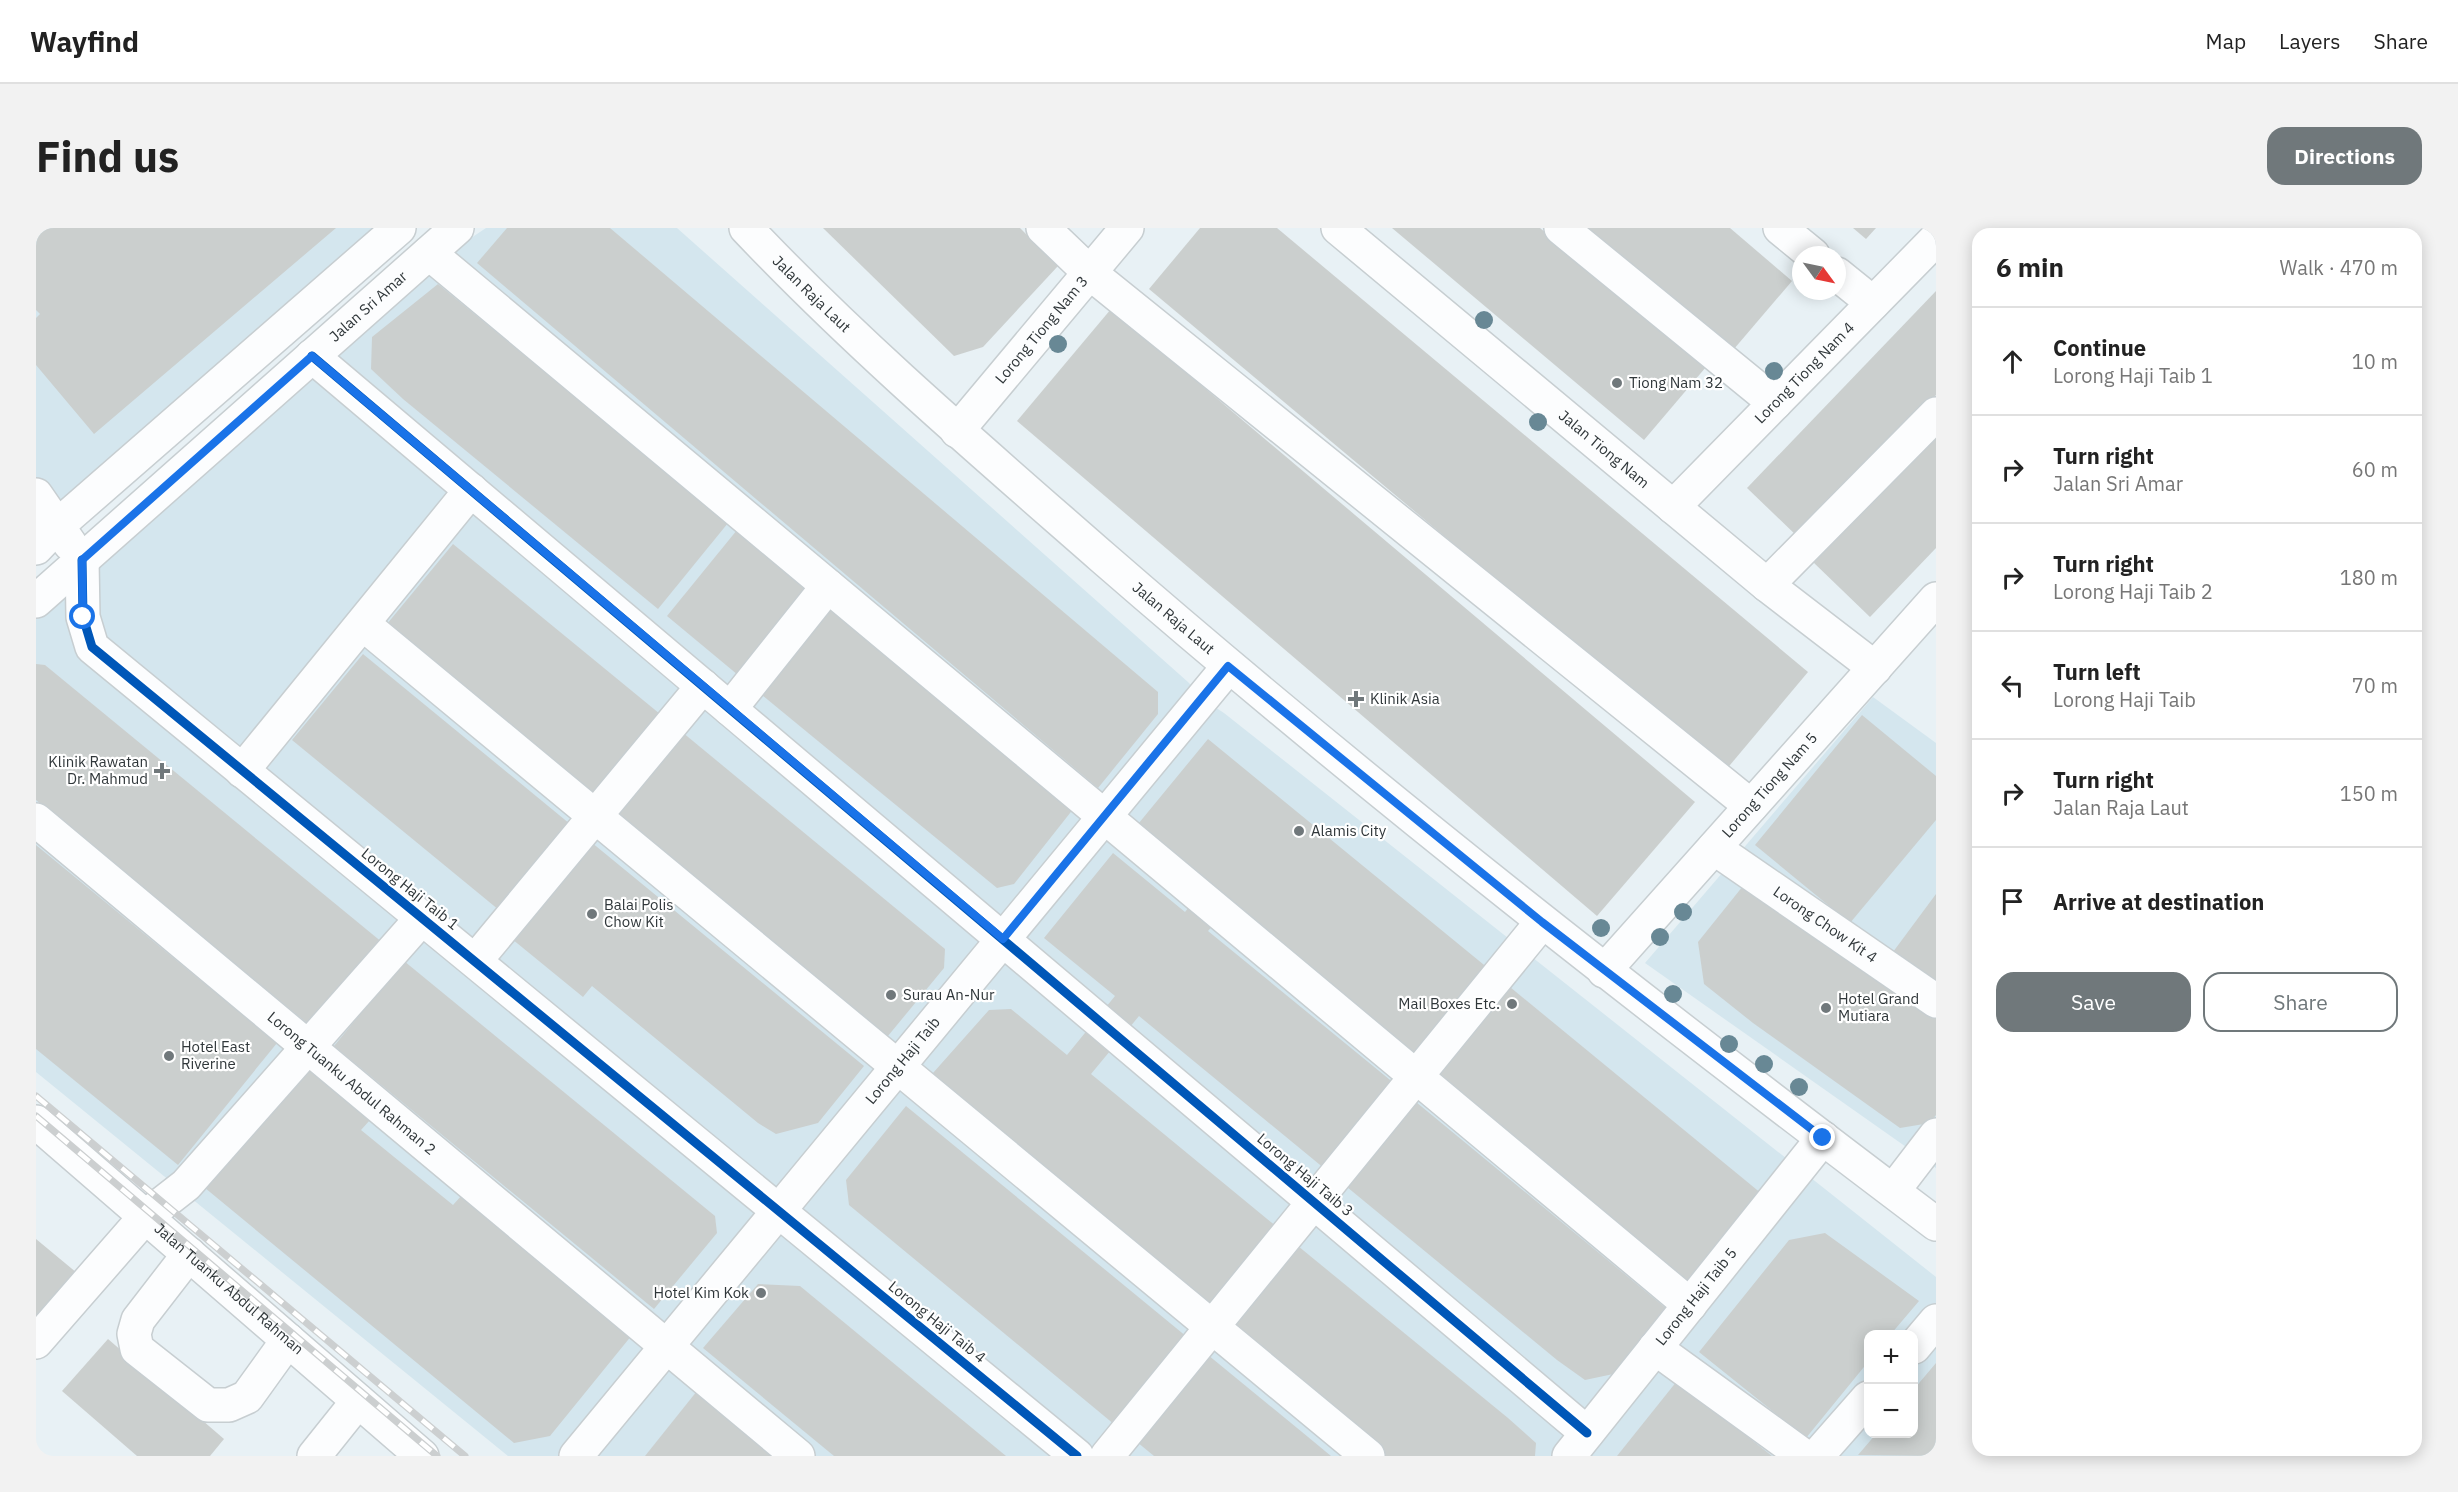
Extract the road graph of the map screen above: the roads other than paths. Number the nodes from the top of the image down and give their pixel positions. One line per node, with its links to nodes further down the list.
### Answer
1 (399, 228): 22 (street)
2 (458, 228): 11 (street, Jalan Sri Amar)
3 (746, 228): 18 (street, Jalan Raja Laut)
4 (1043, 228): 12 (street)
5 (1127, 228): 12 (street, Lorong Tiong Nam 3)
6 (1338, 228): 21 (street, Jalan Tiong Nam)
7 (1561, 228): 16 (street)
8 (1780, 228): 10 (street)
9 (1936, 239): 14 (street, Lorong Tiong Nam 4)
10 (1802, 246)
11 (429, 253): 15 (street, Jalan Sri Amar); 25 (street)
12 (1090, 273): 18 (street, Lorong Tiong Nam 3); 34 (street)
13 (1846, 281): 14 (street)
14 (1873, 303): 16 (street, Lorong Tiong Nam 4)
15 (312, 356): 19 (street, Lorong Haji Taib 3); 23 (street, Jalan Sri Amar)
16 (1776, 403): 21 (street, Lorong Tiong Nam 4)
17 (1936, 414): 24 (street)
18 (957, 430): 29 (street, Jalan Raja Laut)
19 (471, 490): 28 (street); 31 (street, Lorong Haji Taib 3)
20 (36, 495): 22 (street)
21 (1673, 507): 24 (street, Jalan Tiong Nam)
22 (46, 538): 23 (street)
23 (82, 560): 27 (street, Jalan Sri Amar); 33 (street, Lorong Haji Taib 1)
24 (1767, 585): 30 (street, Jalan Tiong Nam)
25 (828, 586): 32 (street); 36 (street)
26 (1936, 599): 30 (street, Lorong Tiong Nam 5)
27 (36, 601)
28 (363, 624): 33 (street); 35 (street)
29 (1228, 666): 36 (street, Lorong Haji Taib); 40 (street, Jalan Raja Laut)
30 (1875, 668): 34 (street, Lorong Tiong Nam 5)
31 (703, 686): 32 (street, Lorong Haji Taib 3); 35 (street)
32 (730, 709): 41 (street, Lorong Haji Taib 3)
33 (242, 771): 39 (street, Lorong Haji Taib 1)
34 (1751, 806): 38 (street, Lorong Tiong Nam 5)
35 (596, 816): 42 (street); 46 (street)
36 (1104, 816): 41 (street, Lorong Haji Taib); 47 (street)
37 (36, 820): 45 (street, Lorong Tuanku Abdul Rahman 2)
38 (1714, 848): 43 (street, Lorong Tiong Nam 5); 44 (street, Lorong Chow Kit 4)
39 (422, 918): 42 (street, Lorong Haji Taib 1); 45 (street)
40 (1542, 922): 43 (street, Jalan Raja Laut); 47 (street)
41 (1003, 939): 46 (street, Lorong Haji Taib); 52 (street, Lorong Haji Taib 3)
42 (475, 961): 53 (street, Lorong Haji Taib 1)
43 (1604, 971): 50 (street, Jalan Raja Laut)
44 (1936, 1001)
45 (308, 1047): 54 (street); 63 (street, Lorong Tuanku Abdul Rahman 2)
46 (897, 1066): 53 (street, Lorong Haji Taib); 59 (street)
47 (1416, 1077): 52 (street); 57 (street)
48 (36, 1122): 54 (street, Jalan Tuanku Abdul Rahman)
49 (1936, 1135): 51 (street)
50 (1823, 1138): 51 (street, Jalan Raja Laut); 57 (street, Lorong Haji Taib 5)
51 (1893, 1191): 55 (street, Jalan Raja Laut)
52 (1314, 1202): 59 (street); 67 (street, Lorong Haji Taib 3)
53 (778, 1211): 63 (street, Lorong Haji Taib); 72 (street, Lorong Haji Taib 4)
54 (146, 1218): 56 (street, Jalan Tuanku Abdul Rahman); 61 (street)
55 (1936, 1224)
56 (189, 1254): 60 (street, Jalan Tuanku Abdul Rahman); 60 (street)
57 (1690, 1305): 64 (street, Lorong Haji Taib 5)
58 (1936, 1321): 62 (street)
59 (1212, 1327): 73 (street); 74 (street)
60 (288, 1340): 65 (street, Jalan Tuanku Abdul Rahman)
61 (36, 1342)
62 (1918, 1342)
63 (666, 1346): 70 (street, Lorong Haji Taib); 71 (street, Lorong Tuanku Abdul Rahman 2)
64 (1655, 1348): 67 (street, Lorong Haji Taib 5); 75 (street)
65 (358, 1401): 68 (street); 69 (street, Jalan Tuanku Abdul Rahman)
66 (1864, 1404): 76 (street)
67 (1578, 1444)
68 (314, 1456)
69 (422, 1456)
70 (576, 1456)
71 (798, 1456)
72 (1077, 1456)
73 (1107, 1456)
74 (1368, 1456)
75 (1804, 1456)
76 (1817, 1456)

